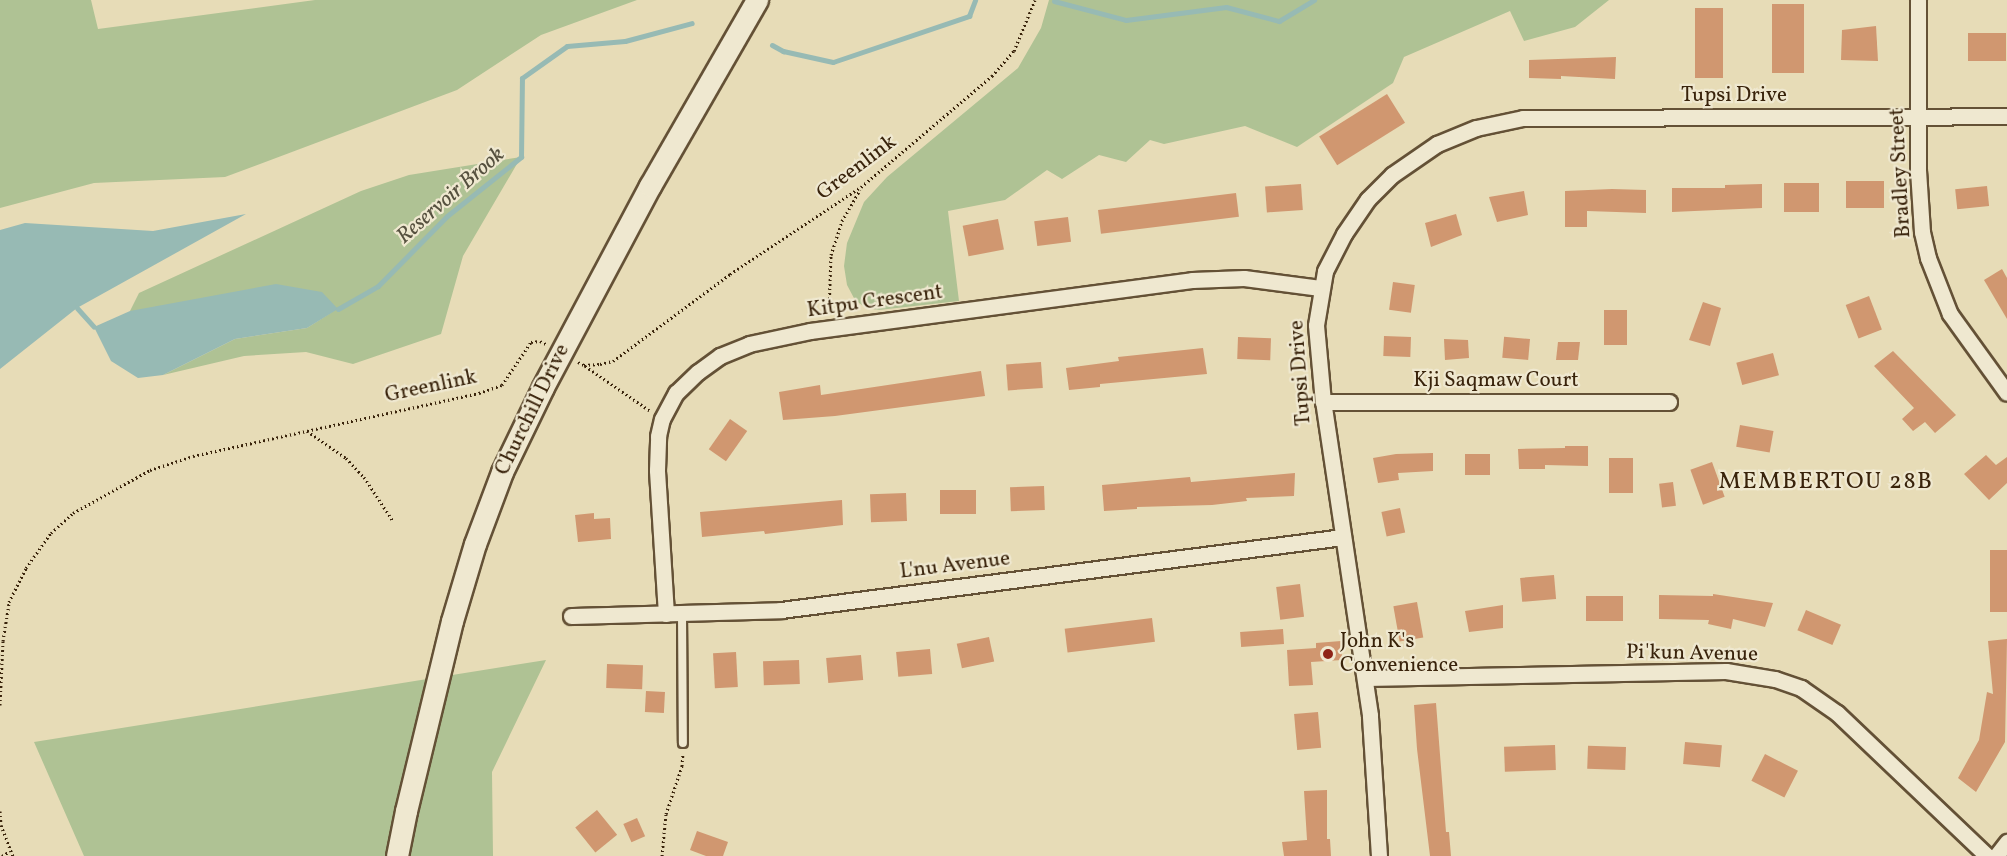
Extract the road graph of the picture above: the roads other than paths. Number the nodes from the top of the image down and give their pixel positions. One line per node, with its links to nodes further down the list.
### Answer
1 (757, 0): 16 (main road, Churchill Drive)
2 (1918, 0): 3 (street, Bradley Street)
3 (1918, 116): 4 (street, Tupsi Drive); 5 (street, Tupsi Drive); 6 (street, Bradley Street)
4 (2007, 116)
5 (1320, 288): 7 (street, Tupsi Drive); 10 (street, Kitpu Crescent)
6 (2007, 393)
7 (1323, 402): 8 (street, Kji Saqmaw Court); 9 (street, Tupsi Drive)
8 (1669, 402)
9 (1343, 537): 11 (street, L'nu Avenue); 13 (street, Tupsi Drive)
10 (666, 614): 11 (street, L'nu Avenue); 12 (street, L'nu Avenue)
11 (682, 614): 14 (lane)
12 (571, 616)
13 (1366, 678): 17 (street, Tupsi Drive); 18 (street, Pi'kun Avenue)
14 (683, 744)
15 (2007, 842): 19 (street)
16 (398, 856)
17 (1379, 856)
18 (1987, 856)
19 (1996, 856)

